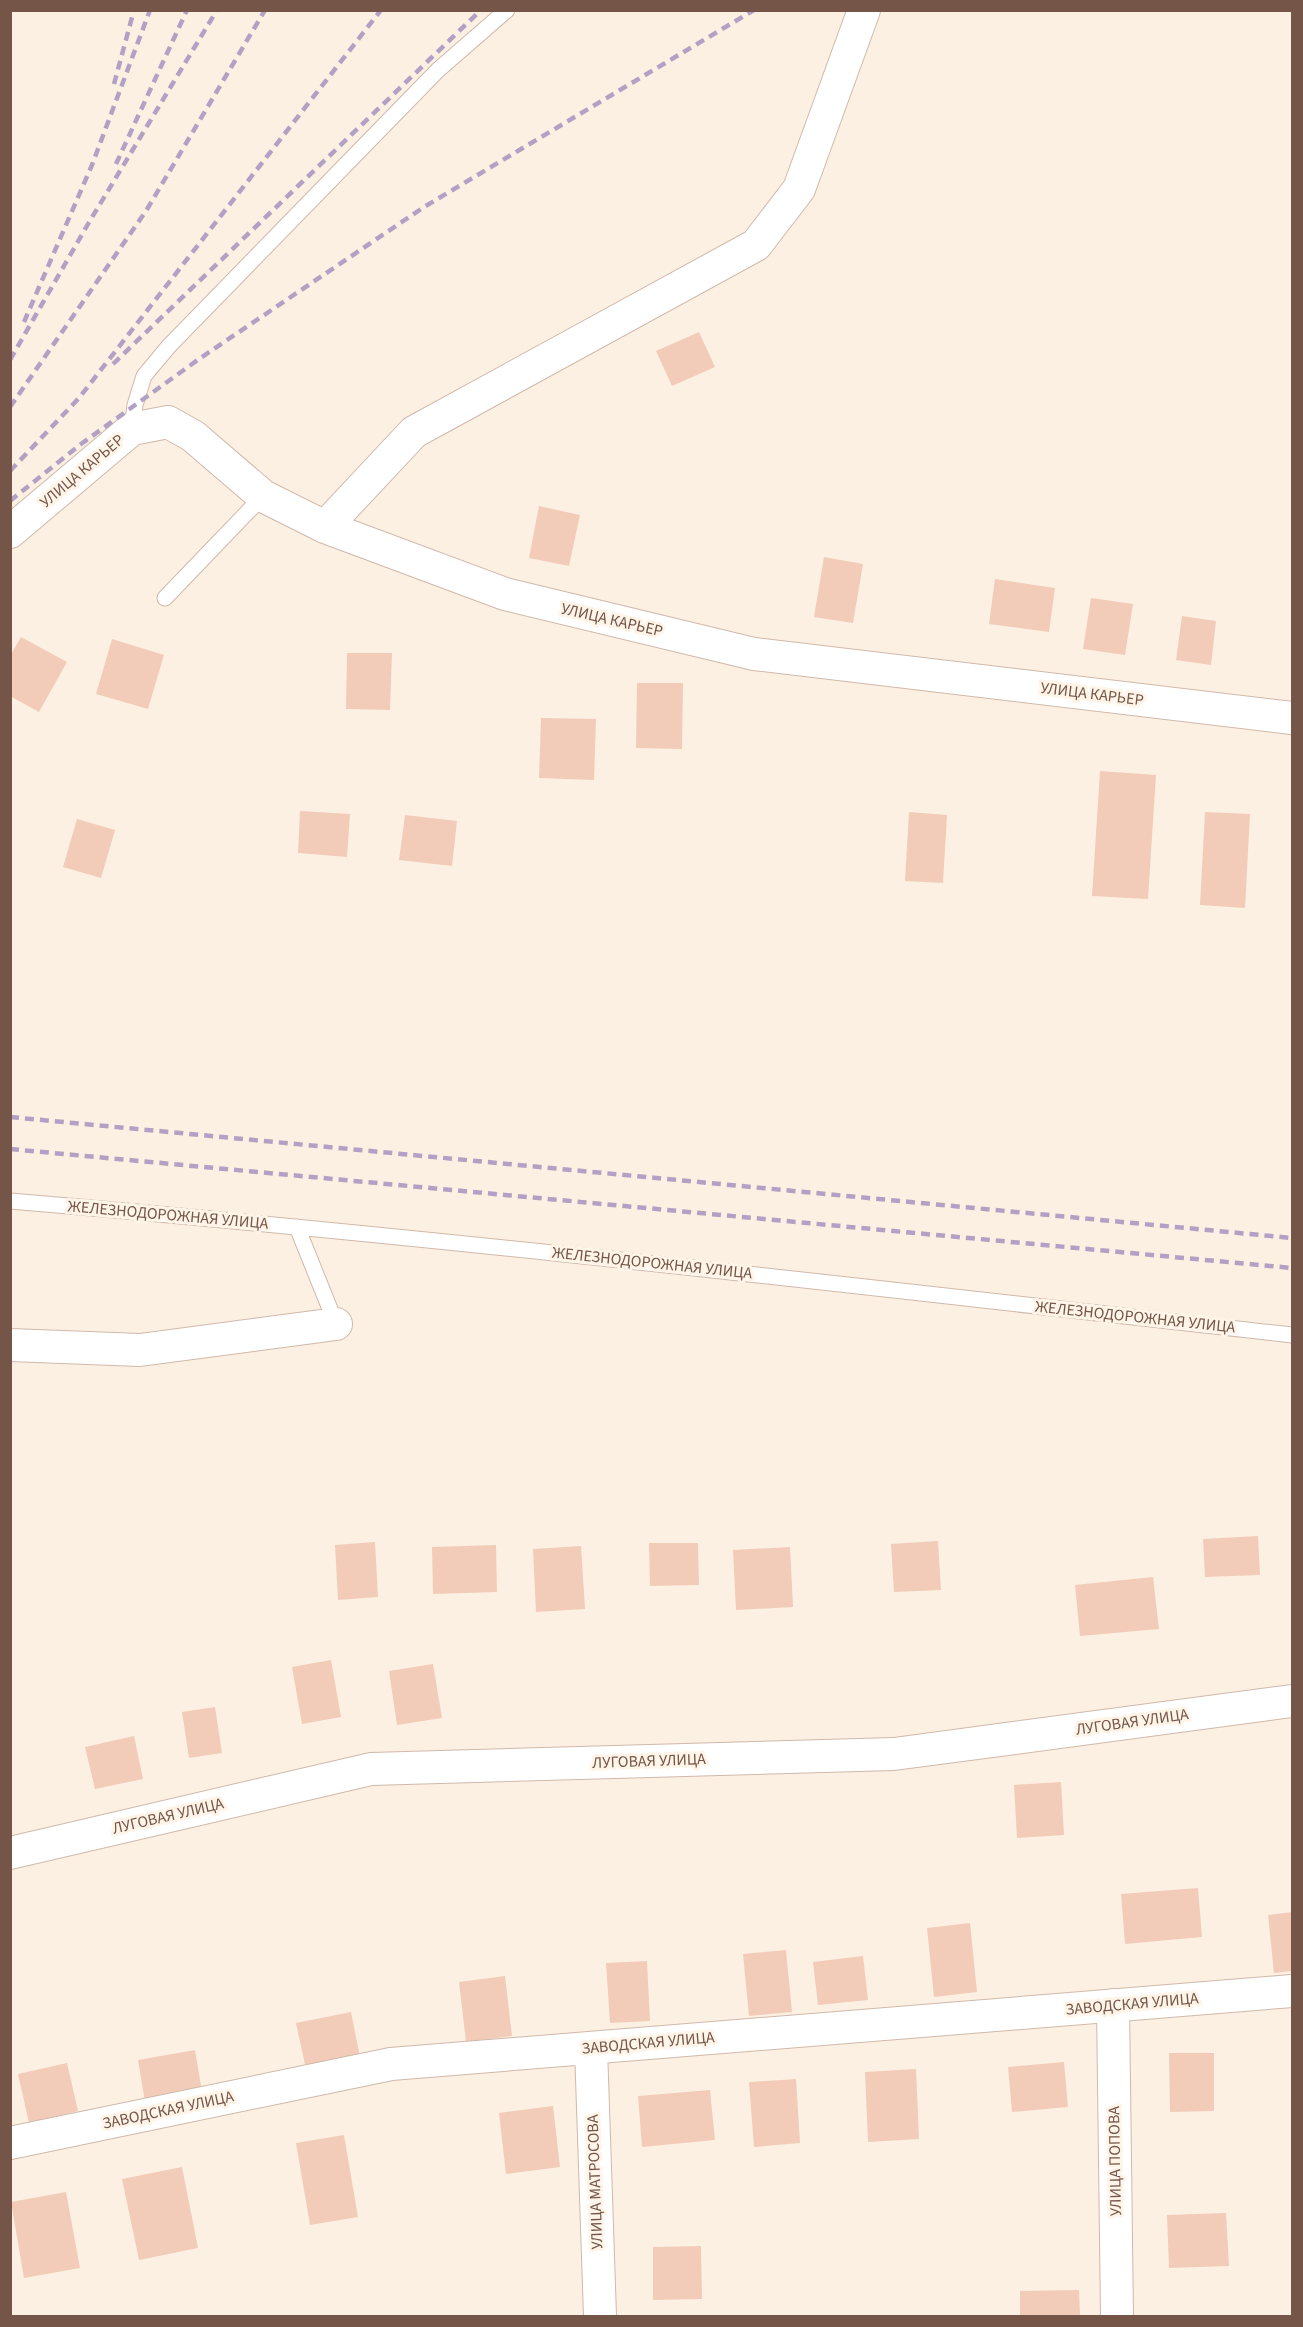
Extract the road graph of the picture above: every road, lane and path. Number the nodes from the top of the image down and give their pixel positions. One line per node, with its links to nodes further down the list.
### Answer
1 (507, 10): 3 (lane)
2 (864, 10): 5 (street)
3 (132, 429): 4 (street, УЛИЦА КАРЬЕР); 6 (street, УЛИЦА КАРЬЕР)
4 (263, 496): 5 (street, УЛИЦА КАРЬЕР); 7 (lane)
5 (325, 527): 8 (street, УЛИЦА КАРЬЕР)
6 (10, 532)
7 (165, 598)
8 (1293, 718)
9 (10, 1201): 10 (lane, ЖЕЛЕЗНОДОРОЖНАЯ УЛИЦА)
10 (297, 1227): 11 (lane); 12 (lane, ЖЕЛЕЗНОДОРОЖНАЯ УЛИЦА)
11 (336, 1324): 13 (street)
12 (1293, 1335)
13 (10, 1345)
14 (1293, 1701): 15 (street, ЛУГОВАЯ УЛИЦА)
15 (10, 1852)
16 (1293, 1990): 17 (street, ЗАВОДСКАЯ УЛИЦА)
17 (1113, 2005): 18 (street, ЗАВОДСКАЯ УЛИЦА); 21 (street, УЛИЦА ПОПОВА)
18 (591, 2048): 19 (street, ЗАВОДСКАЯ УЛИЦА); 20 (street, УЛИЦА МАТРОСОВА)
19 (10, 2143)
20 (600, 2316)
21 (1117, 2316)

